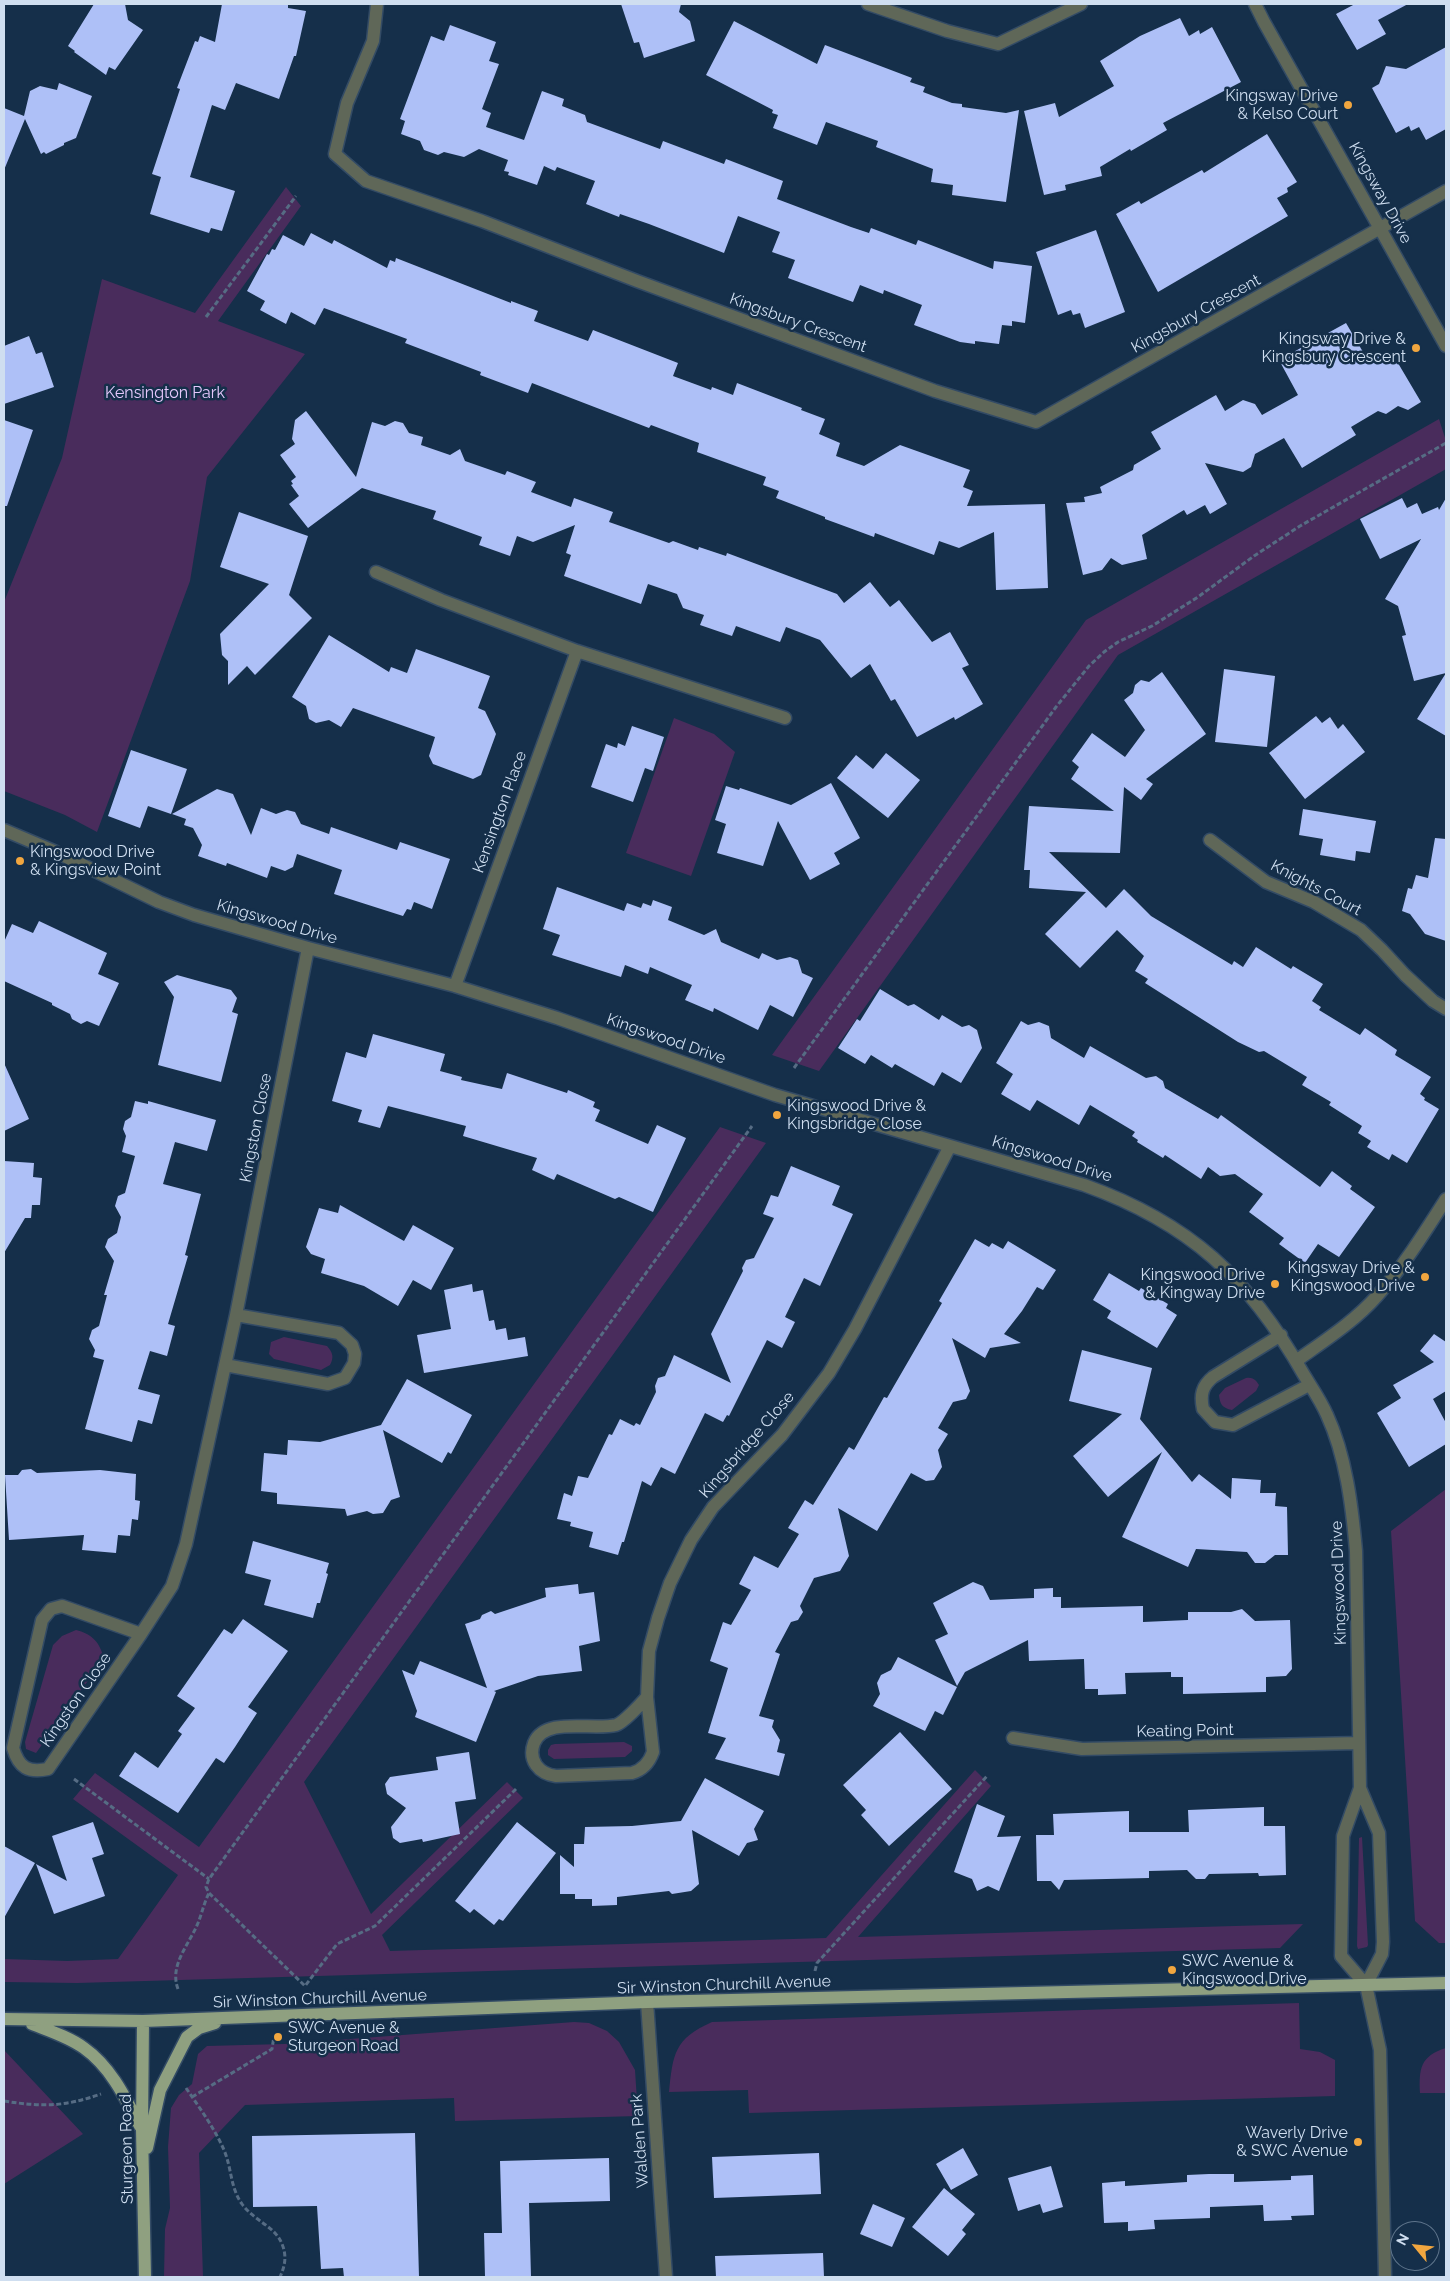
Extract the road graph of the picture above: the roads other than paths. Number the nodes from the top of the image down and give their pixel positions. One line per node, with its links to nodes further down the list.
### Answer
1 (377, 4): 6 (street, Kingsbury Crescent)
2 (868, 4): 3 (street)
3 (1081, 4)
4 (1256, 4): 6 (street, Kingsway Drive)
5 (1446, 191): 6 (street)
6 (1382, 228): 7 (street, Kingsway Drive)
7 (1446, 346)
8 (376, 572): 9 (street)
9 (577, 651): 10 (street); 14 (street, Kensington Place)
10 (785, 718)
11 (4, 830): 13 (street, Kingswood Drive)
12 (1210, 840): 15 (street, Knights Court)
13 (308, 948): 14 (street, Kingswood Drive); 18 (street, Kingston Close)
14 (456, 986): 16 (street, Kingswood Drive)
15 (1446, 1009)
16 (950, 1146): 19 (street, Kingswood Drive); 24 (street, Kingsbridge Close)
17 (1446, 1199): 20 (street)
18 (236, 1315): 21 (street, Kingston Close); 21 (street)
19 (1281, 1334): 20 (street, Kingswood Drive); 22 (street)
20 (1296, 1361): 22 (street, Kingswood Drive)
21 (225, 1365): 23 (street, Kingston Close)
22 (1310, 1385): 26 (street, Kingswood Drive)
23 (141, 1634): 23 (street, Kingston Close)
24 (648, 1697): 24 (street, Kingsbridge Close)
25 (1013, 1738): 26 (street, Keating Point)
26 (1359, 1743): 27 (street, Kingswood Drive)
27 (1360, 1788): 29 (street, Kingswood Drive); 29 (street, Kingswood Drive)
28 (1446, 1983): 29 (main road, Sir Winston Churchill Avenue)
29 (1366, 1985): 30 (main road, Sir Winston Churchill Avenue); 39 (street)
30 (647, 2002): 31 (main road, Sir Winston Churchill Avenue); 38 (street, Walden Park)
31 (231, 2018): 34 (main road, Sir Winston Churchill Avenue); 36 (main road)
32 (4, 2019): 33 (main road, Sir Winston Churchill Avenue)
33 (22, 2021): 34 (main road, Sir Winston Churchill Avenue); 35 (main road)
34 (143, 2021): 35 (main road, Sturgeon Road)
35 (142, 2129): 36 (main road, Sturgeon Road)
36 (144, 2163): 37 (main road, Sturgeon Road)
37 (145, 2277)
38 (666, 2277)
39 (1385, 2277)

